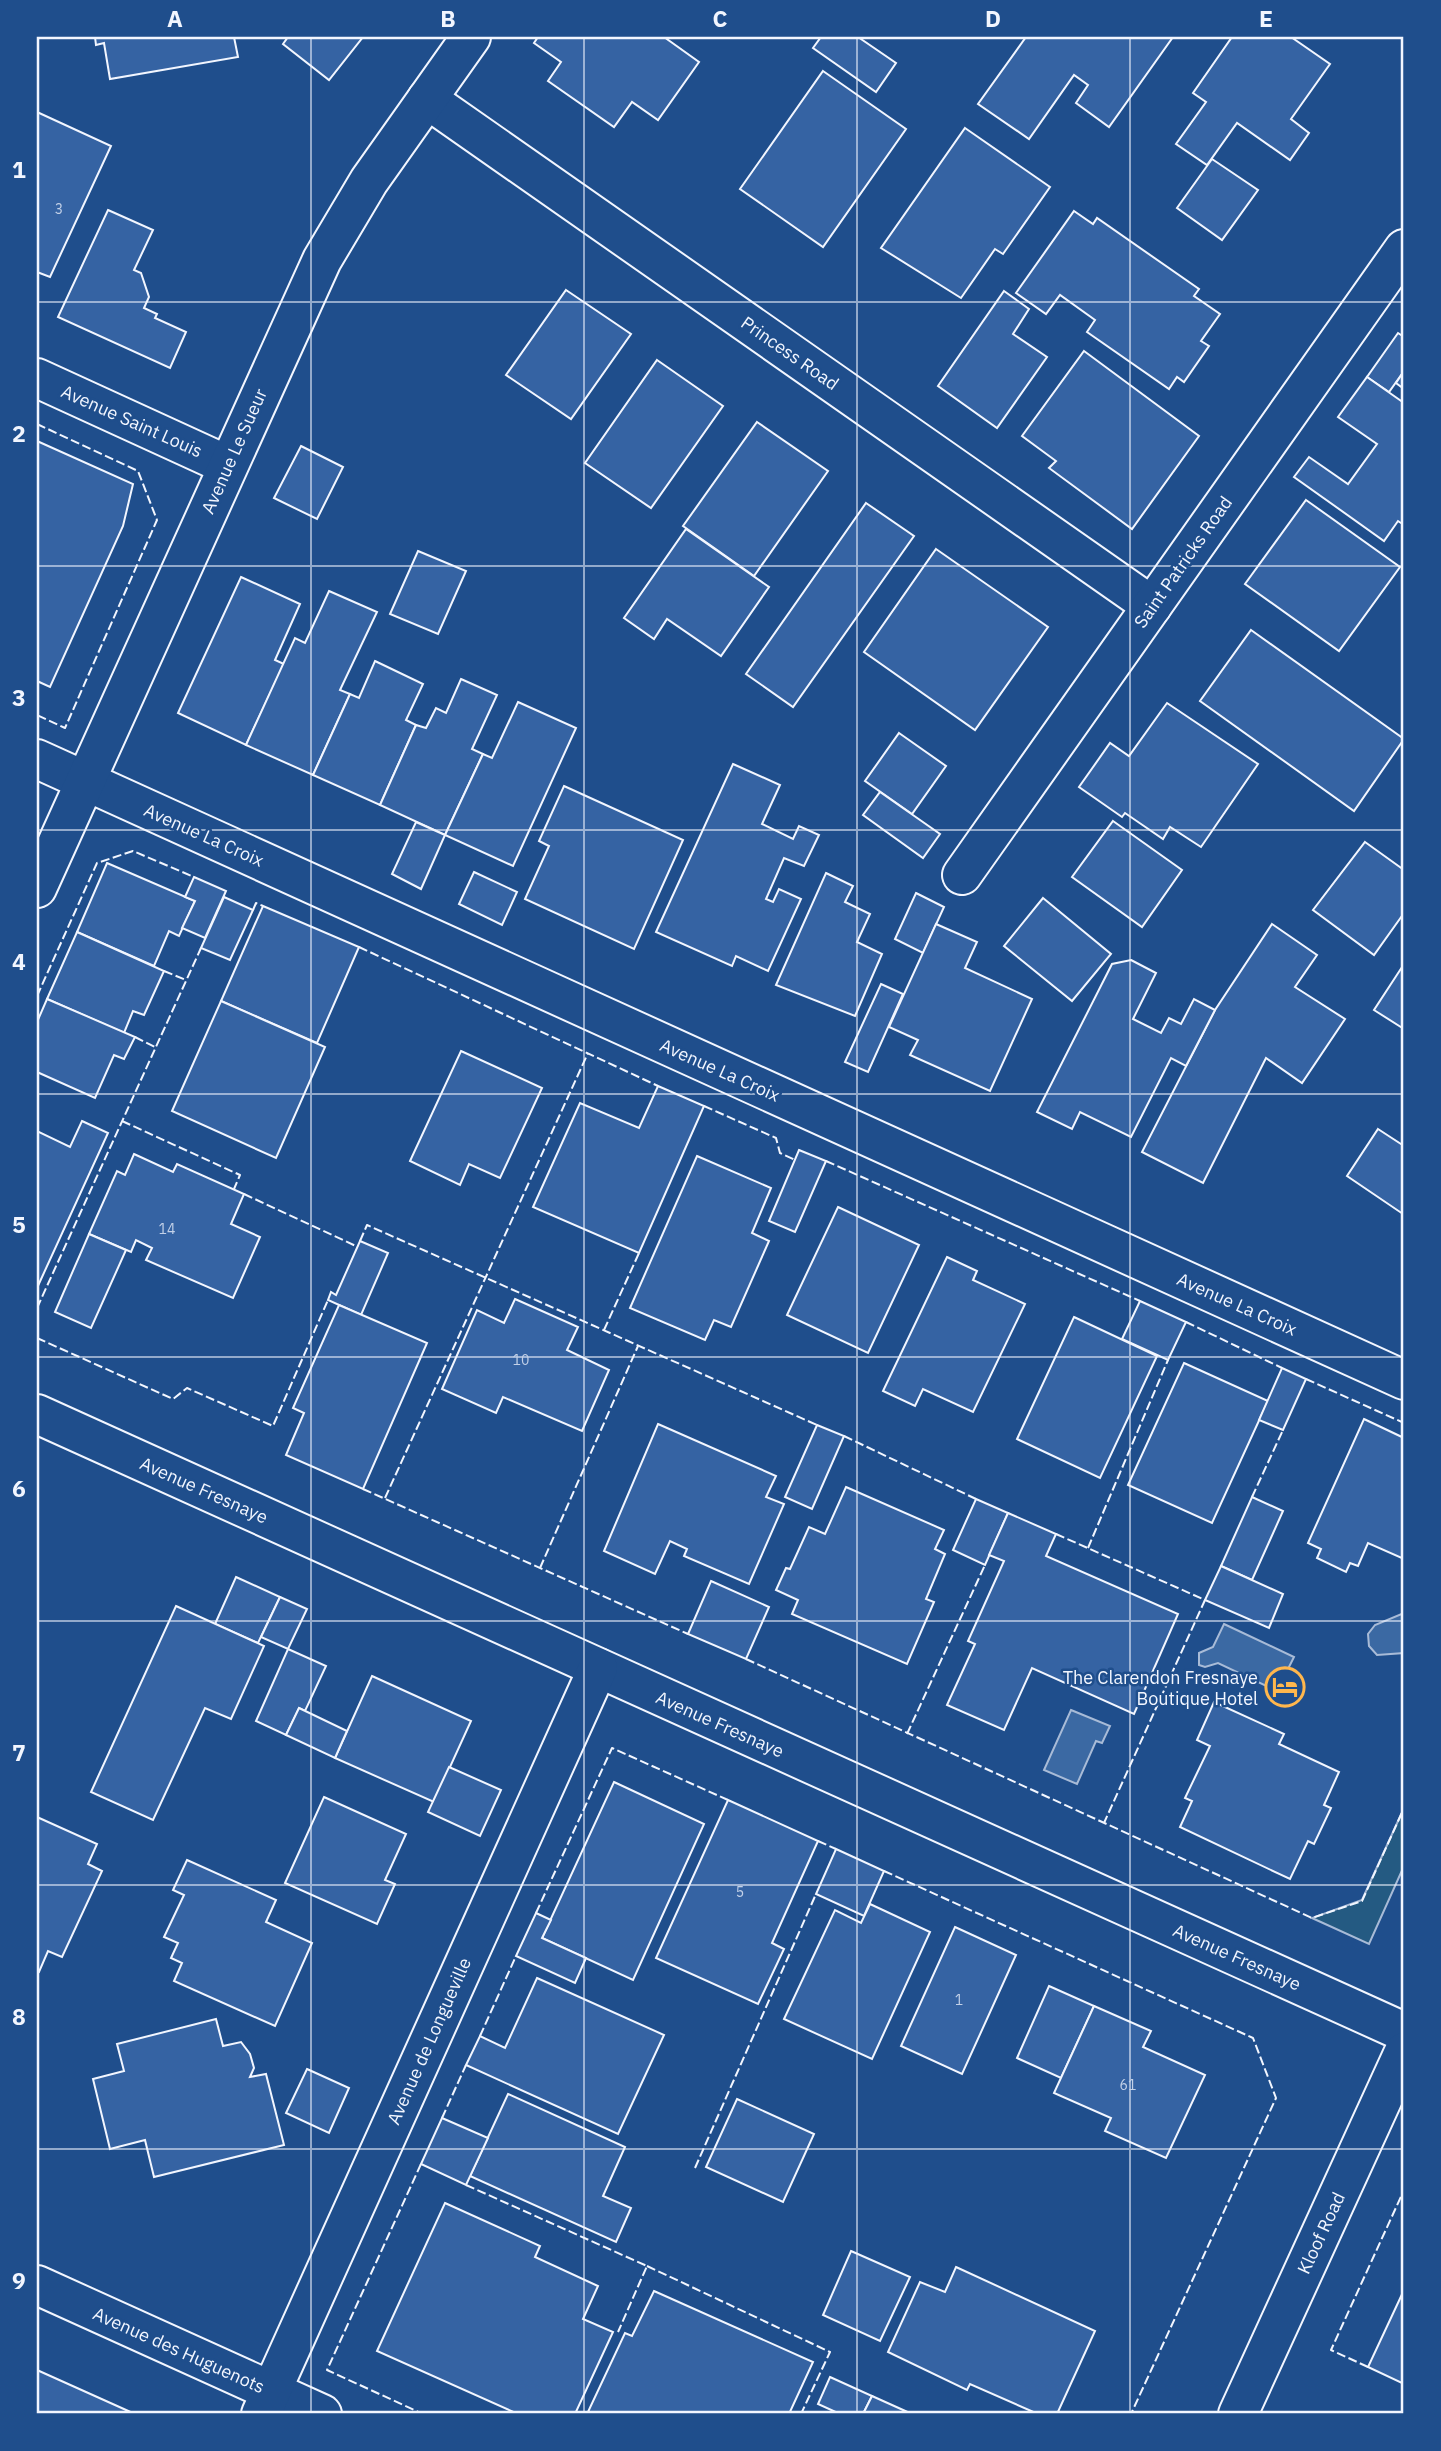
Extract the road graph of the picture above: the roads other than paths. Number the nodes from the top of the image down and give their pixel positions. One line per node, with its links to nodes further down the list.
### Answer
1 (471, 37): 2 (street, Avenue Le Sueur)
2 (427, 99): 5 (street, Avenue Le Sueur); 6 (street, Princess Road)
3 (1404, 249): 6 (street, Saint Patricks Road)
4 (37, 378): 5 (street, Avenue Saint Louis)
5 (227, 465): 8 (street, Avenue Le Sueur)
6 (1152, 606): 9 (street, Saint Patricks Road)
7 (37, 759): 8 (street, Avenue La Croix)
8 (85, 781): 10 (street, Avenue Le Sueur); 11 (street, Avenue La Croix)
9 (962, 875)
10 (37, 888)
11 (1404, 1380)
12 (37, 1414): 13 (street, Avenue Fresnaye)
13 (598, 1668): 14 (street, Avenue Fresnaye); 17 (street, Avenue de Longueville)
14 (1404, 2032)
15 (1404, 2052): 19 (street, Kloof Road)
16 (37, 2285): 17 (street, Avenue des Huguenots)
17 (266, 2403): 18 (street, Avenue des Huguenots)
18 (322, 2414)
19 (1238, 2414)

